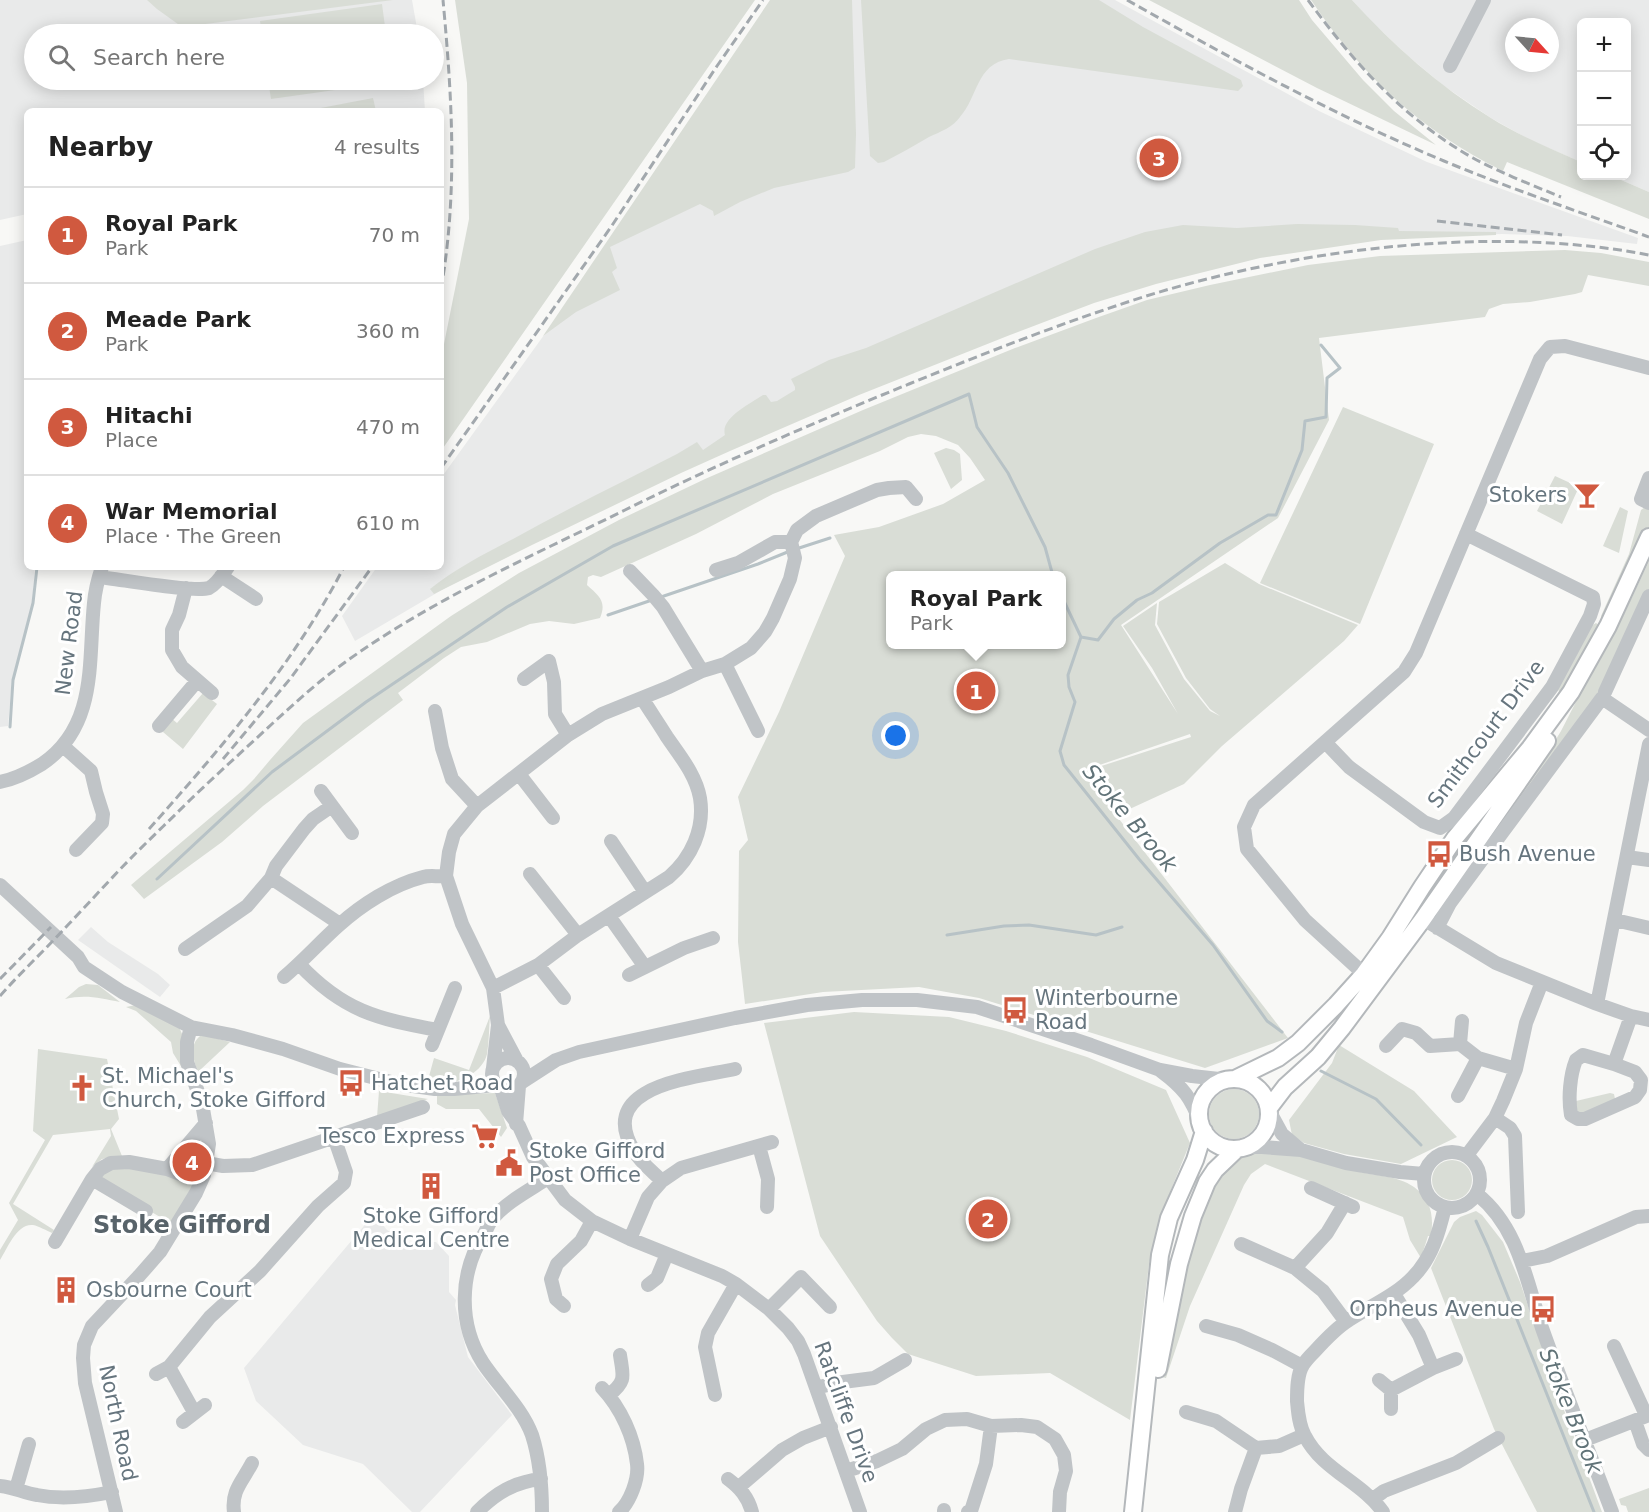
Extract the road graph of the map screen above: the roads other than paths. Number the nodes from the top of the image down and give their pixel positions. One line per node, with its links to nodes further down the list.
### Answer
1 (1484, 0): 2 (street)
2 (1448, 70)
3 (1649, 368): 7 (street)
4 (1649, 478): 6 (street)
5 (916, 499): 9 (street)
6 (1649, 503)
7 (1466, 534): 17 (street); 34 (street)
8 (1649, 537): 18 (main road)
9 (791, 542): 10 (street); 21 (street)
10 (716, 570)
11 (630, 571): 22 (street)
12 (100, 572): 14 (street, New Road); 36 (street, New Road)
13 (225, 572): 14 (street, New Road); 16 (street, New Road)
14 (186, 588): 24 (street)
15 (1649, 596): 25 (street)
16 (247, 598)
17 (1590, 616): 18 (street); 34 (street, Smithcourt Drive)
18 (1608, 626): 26 (main road)
19 (542, 649): 20 (street)
20 (549, 661): 23 (street); 33 (street)
21 (725, 664): 22 (street); 32 (street)
22 (702, 671): 28 (street)
23 (524, 679)
24 (197, 681): 27 (street); 29 (street)
25 (1604, 687): 31 (street); 57 (street)
26 (1571, 692): 54 (main road); 61 (main road)
27 (212, 693)
28 (642, 698): 33 (street); 52 (street)
29 (160, 719)
30 (432, 719): 41 (street)
31 (1649, 730)
32 (758, 731)
33 (568, 735): 37 (street)
34 (1326, 743): 68 (street)
35 (1649, 744): 46 (street)
36 (63, 746): 38 (street, New Road); 45 (street)
37 (519, 774): 41 (street); 42 (street)
38 (0, 782)
39 (321, 791): 40 (street)
40 (332, 806): 43 (street); 50 (street)
41 (477, 806): 49 (street)
42 (553, 818)
43 (352, 833)
44 (611, 841): 52 (street)
45 (76, 850)
46 (1627, 857): 47 (street); 55 (street)
47 (1649, 860)
48 (530, 874): 59 (street)
49 (446, 876): 56 (street); 71 (street)
50 (271, 878): 56 (street); 62 (street)
51 (0, 885): 78 (street)
52 (645, 892): 53 (street)
53 (609, 916): 59 (street); 65 (street)
54 (1423, 919): 57 (street); 61 (main road); 68 (main road)
55 (1615, 920): 58 (street); 73 (street)
56 (340, 924): 63 (street)
57 (1437, 928): 69 (street)
58 (1649, 928)
59 (578, 935): 64 (street)
60 (713, 938): 65 (street)
61 (1390, 938): 68 (main road)
62 (184, 950)
63 (299, 964): 67 (street); 79 (street)
64 (538, 965): 71 (street); 72 (street)
65 (645, 967): 66 (street)
66 (629, 975)
67 (284, 977)
68 (1369, 979): 91 (main road); 95 (main road)
69 (1542, 982): 73 (street); 89 (street)
70 (455, 988): 79 (street)
71 (493, 988): 77 (street)
72 (556, 995)
73 (1597, 1004): 74 (street)
74 (1631, 1017): 75 (street); 86 (street)
75 (1649, 1020)
76 (1462, 1021): 80 (street)
77 (498, 1025): 85 (street); 90 (street)
78 (191, 1027): 90 (street); 97 (street, North Road)
79 (438, 1030): 81 (street)
80 (1460, 1044): 82 (street); 83 (street)
81 (432, 1045)
82 (1386, 1046)
83 (1478, 1058): 89 (street); 93 (street)
84 (556, 1060): 85 (street); 88 (street); 92 (street)
85 (518, 1061): 90 (street); 92 (street)
86 (1614, 1064): 86 (street)
87 (735, 1069): 109 (street)
88 (1160, 1070): 91 (street); 99 (street)
89 (1516, 1070): 96 (street)
90 (495, 1078): 92 (street); 98 (street, Ratcliffe Drive)
91 (1232, 1079): 95 (main road); 99 (main road)
92 (521, 1084): 98 (street)
93 (1458, 1096)
94 (423, 1107): 100 (street)
95 (1269, 1110): 101 (main road); 102 (street)
96 (1495, 1118): 103 (street); 116 (street)
97 (206, 1123): 104 (street, North Road); 105 (street)
98 (516, 1124): 107 (street, Ratcliffe Drive)
99 (1202, 1127): 101 (main road); 157 (main road)
100 (334, 1137): 104 (street); 137 (street)
101 (1240, 1148): 102 (street); 157 (main road)
102 (1301, 1150): 106 (street)
103 (1467, 1155): 106 (street); 112 (street)
104 (205, 1169): 105 (street); 111 (street, North Road)
105 (173, 1171): 108 (street); 111 (street)
106 (1424, 1174): 114 (street)
107 (548, 1178): 118 (street, Ratcliffe Drive); 160 (street)
108 (92, 1179): 115 (street); 120 (street)
109 (662, 1181): 113 (street); 119 (street)
110 (1311, 1188): 124 (street)
111 (196, 1193): 163 (street, North Road)
112 (1477, 1194): 114 (street); 123 (street)
113 (771, 1201)
114 (1445, 1207): 127 (street)
115 (146, 1211)
116 (1518, 1212)
117 (1649, 1216): 123 (street)
118 (592, 1221): 119 (street, Ratcliffe Drive); 128 (street)
119 (630, 1239): 122 (street, Ratcliffe Drive)
120 (55, 1242)
121 (1241, 1244): 124 (street)
122 (667, 1254): 125 (street); 126 (street, Ratcliffe Drive)
123 (1522, 1261): 153 (street)
124 (1295, 1268): 131 (street)
125 (657, 1283)
126 (736, 1284): 130 (street, Ratcliffe Drive); 143 (street)
127 (1394, 1294): 131 (street); 139 (street)
128 (556, 1304)
129 (830, 1307): 130 (street)
130 (769, 1309): 142 (street, Ratcliffe Drive)
131 (1346, 1322): 136 (street)
132 (1206, 1326): 136 (street)
133 (1614, 1346): 147 (street)
134 (620, 1355): 169 (street)
135 (1456, 1359): 139 (street)
136 (1302, 1366): 151 (street)
137 (169, 1367): 140 (street); 148 (street)
138 (900, 1367): 142 (street)
139 (1433, 1368): 144 (street)
140 (156, 1374)
141 (1379, 1380): 144 (street)
142 (816, 1388): 150 (street, Ratcliffe Drive)
143 (709, 1389)
144 (1391, 1390): 145 (street)
145 (1391, 1409)
146 (1186, 1412): 155 (street)
147 (1644, 1417): 153 (street); 156 (street)
148 (183, 1422)
149 (991, 1426): 158 (street); 172 (street); 173 (street)
150 (831, 1427): 158 (street, Ratcliffe Drive); 170 (street)
151 (1304, 1435): 155 (street); 164 (street)
152 (1498, 1438): 164 (street)
153 (1585, 1440): 177 (street)
154 (32, 1443): 162 (street)
155 (1256, 1448): 175 (street)
156 (1649, 1450)
157 (1138, 1465): 174 (main road)
158 (846, 1471): 171 (street, Ratcliffe Drive)
159 (251, 1472): 166 (street)
160 (541, 1479): 167 (street); 168 (street)
161 (0, 1486): 162 (street)
162 (16, 1489): 163 (street)
163 (112, 1492): 165 (street, North Road)
164 (1373, 1499): 176 (street)
165 (116, 1512)
166 (234, 1512)
167 (477, 1512)
168 (542, 1512)
169 (619, 1512)
170 (752, 1512)
171 (861, 1512)
172 (968, 1512)
173 (1059, 1512)
174 (1133, 1512)
175 (1235, 1512)
176 (1383, 1512)
177 (1612, 1512)

